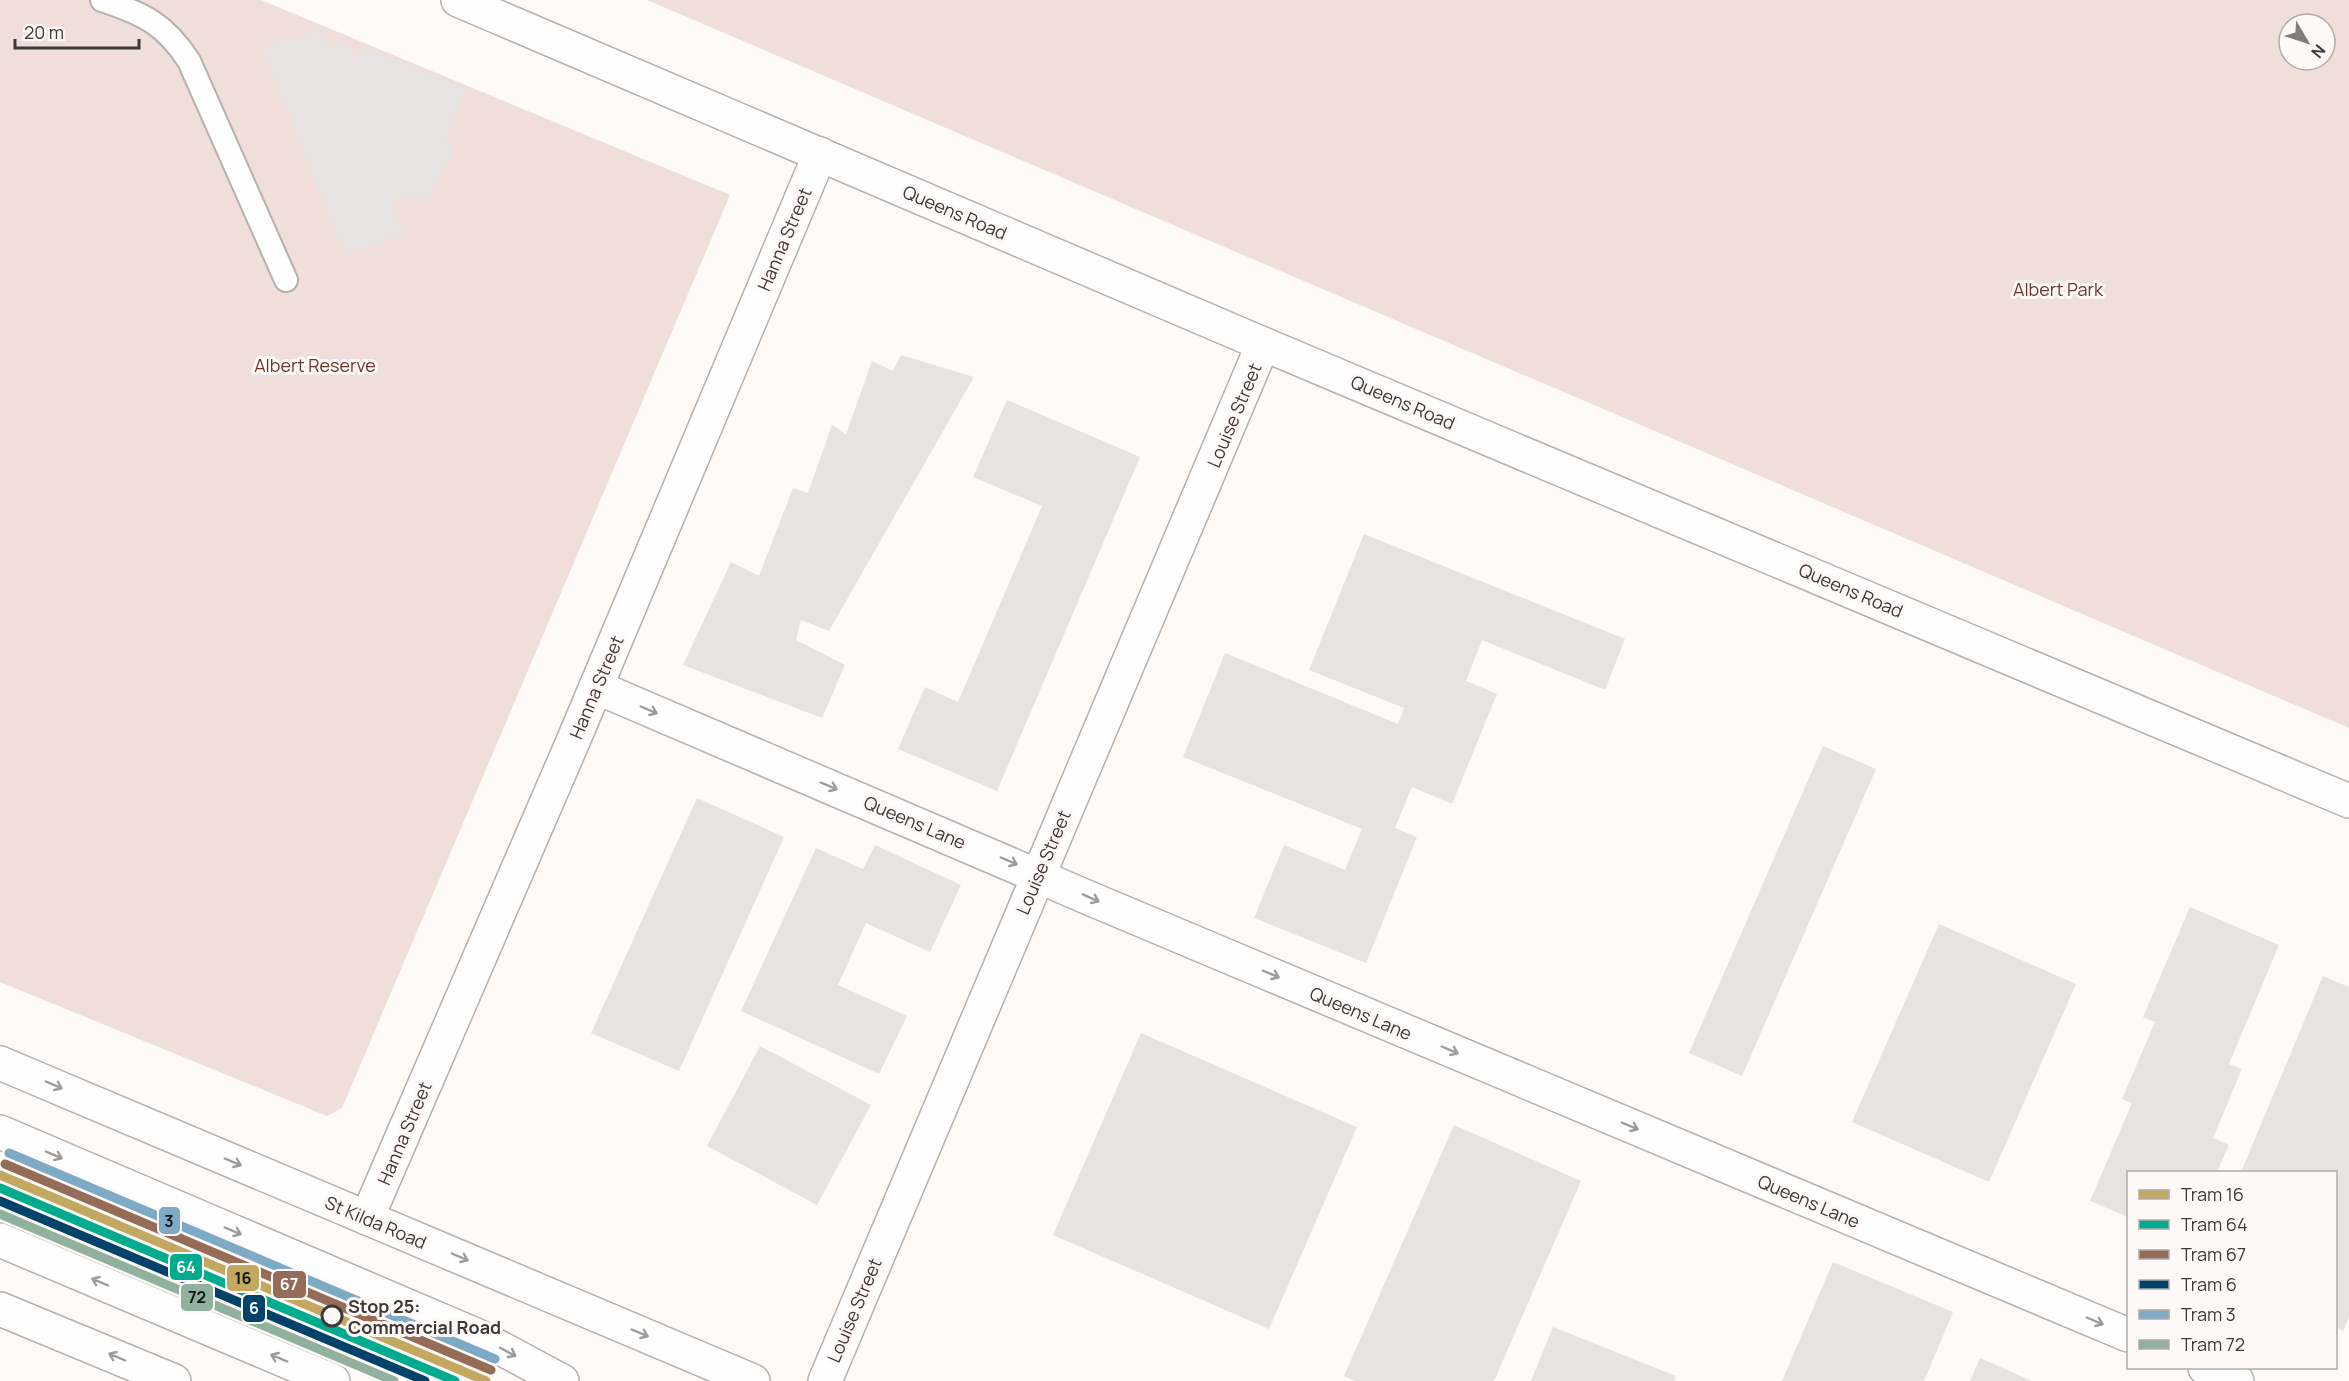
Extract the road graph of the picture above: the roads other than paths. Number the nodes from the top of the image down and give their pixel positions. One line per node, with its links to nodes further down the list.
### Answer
1 (102, 0): 4 (lane)
2 (458, 0): 3 (main road, Queens Road)
3 (820, 154): 5 (main road, Queens Road); 6 (main road, Hanna Street)
4 (285, 280)
5 (1263, 344): 7 (main road, Queens Road); 8 (main road, Louise Street)
6 (596, 687): 8 (main road, Queens Lane, one-way to 8); 12 (main road, Hanna Street)
7 (2349, 801)
8 (1038, 874): 15 (main road, Queens Lane, one-way to 15); 22 (main road, Louise Street)
9 (0, 1063): 12 (main road, St Kilda Road, one-way to 12)
10 (0, 1132): 20 (main road, one-way to 20)
11 (0, 1189): 19 (lane)
12 (367, 1218): 21 (main road, St Kilda Road, one-way to 21)
13 (0, 1240): 18 (main road, one-way to 13)
14 (0, 1309): 17 (main road, one-way to 14)
15 (2127, 1335)
16 (2207, 1369): 23 (main road)
17 (174, 1381)
18 (333, 1381)
19 (459, 1381)
20 (562, 1381)
21 (753, 1381)
22 (825, 1381)
23 (2237, 1381)

